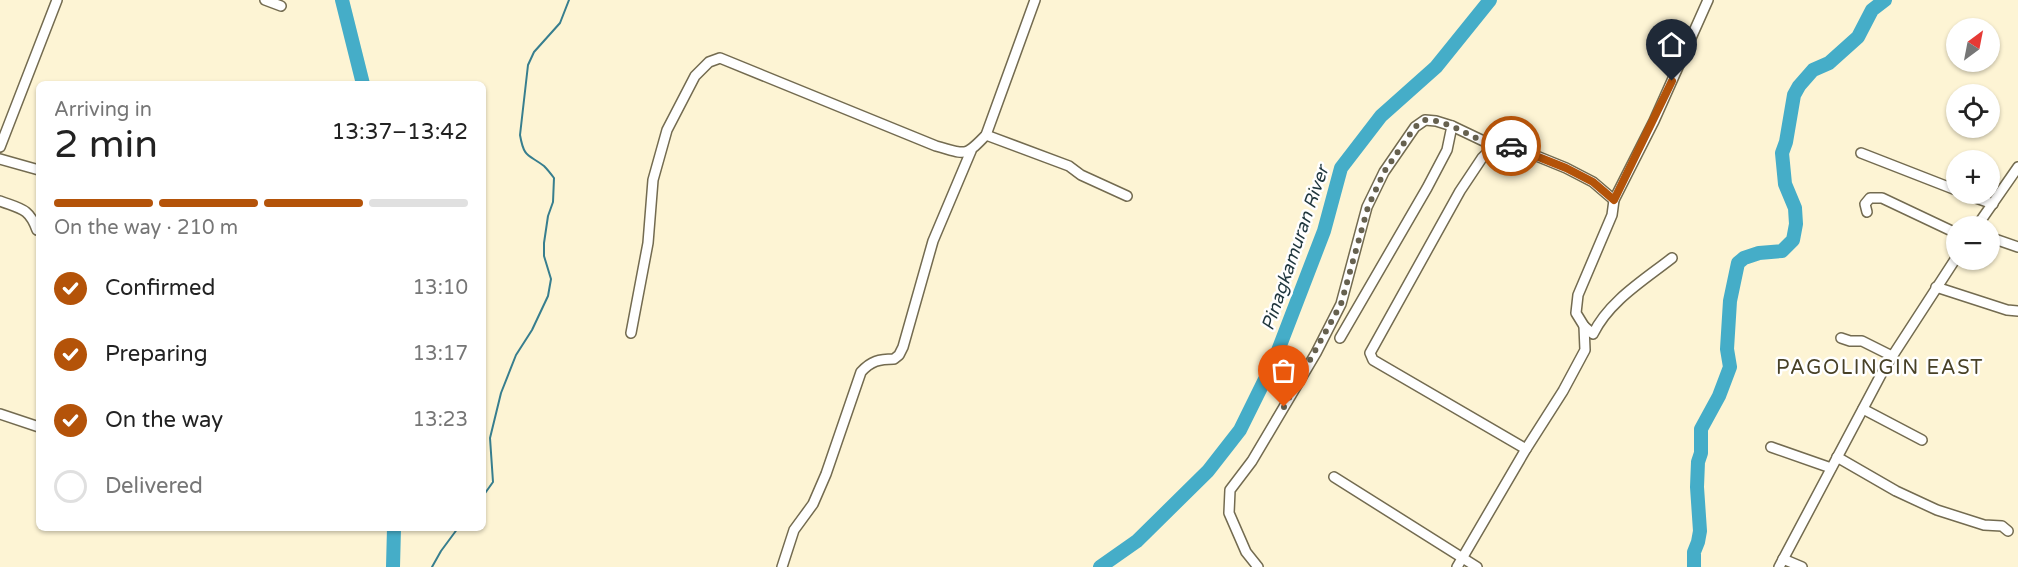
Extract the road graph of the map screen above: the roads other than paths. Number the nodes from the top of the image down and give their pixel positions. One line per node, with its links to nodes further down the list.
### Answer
1 (57, 0): 8 (street)
2 (265, 0): 5 (street)
3 (1035, 0): 7 (street)
4 (1708, 0): 18 (street)
5 (281, 6)
6 (1452, 126): 9 (street); 33 (street); 49 (street)
7 (986, 135): 10 (street); 17 (street)
8 (0, 147)
9 (1494, 147): 18 (street); 41 (street)
10 (971, 151): 32 (street); 48 (street)
11 (1861, 153): 15 (street)
12 (0, 159): 14 (street)
13 (2018, 167): 16 (street)
14 (36, 169)
15 (1946, 186)
16 (2000, 194)
17 (1126, 196)
18 (1614, 200): 31 (street)
19 (0, 201): 23 (street)
20 (1993, 204): 22 (street)
21 (1867, 213): 24 (street)
22 (1984, 216)
23 (36, 228)
24 (1946, 228)
25 (2000, 241): 26 (street)
26 (2018, 247)
27 (1672, 258): 31 (street)
28 (1948, 270): 29 (street)
29 (1936, 287): 30 (street); 35 (street)
30 (2018, 311)
31 (1584, 326): 41 (street)
32 (631, 333)
33 (1340, 338)
34 (1841, 338): 35 (street)
35 (1892, 356): 36 (street)
36 (1863, 409): 39 (street); 42 (street)
37 (0, 414): 38 (street)
38 (36, 426)
39 (1922, 440)
40 (1770, 447): 43 (street)
41 (1526, 449): 46 (street)
42 (1837, 457): 43 (street); 45 (street)
43 (1831, 468): 47 (street)
44 (1334, 477): 46 (street)
45 (2008, 531)
46 (1459, 563): 50 (street)
47 (1781, 563): 51 (street)
48 (782, 567)
49 (1258, 567)
50 (1477, 567)
51 (1802, 567)

